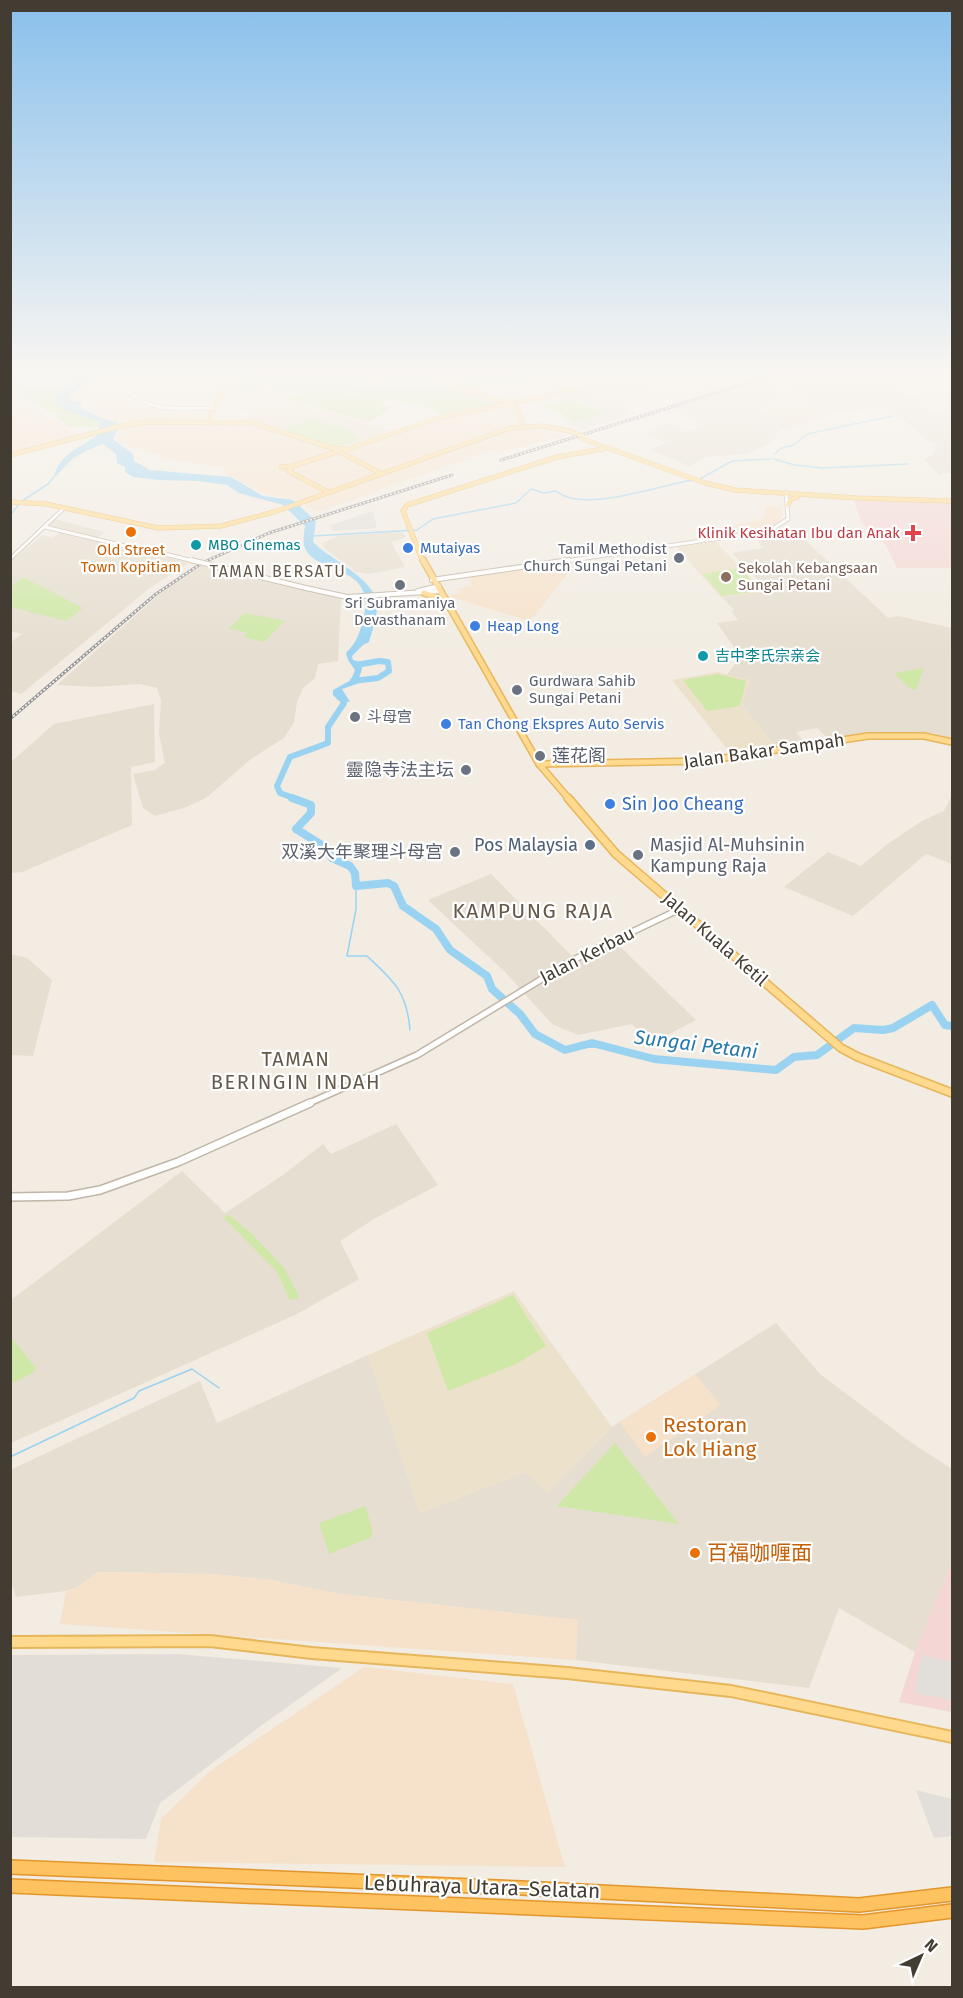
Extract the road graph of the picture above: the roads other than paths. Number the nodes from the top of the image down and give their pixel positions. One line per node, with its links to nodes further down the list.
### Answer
1 (284, 469): 7 (main road)
2 (375, 469): 8 (main road)
3 (397, 469): 8 (main road)
4 (519, 469): 33 (main road, Jalan Kuala Ketil)
5 (669, 469): 9 (main road)
6 (672, 469): 9 (main road)
7 (288, 471): 10 (main road)
8 (383, 474): 11 (main road); 12 (main road)
9 (697, 479): 13 (main road); 14 (main road)
10 (318, 487): 12 (main road); 16 (main road)
11 (349, 487): 12 (main road); 18 (main road)
12 (328, 492): 16 (main road)
13 (786, 493): 14 (main road); 15 (main road); 17 (main road); 21 (street)
14 (774, 494): 21 (main road)
15 (817, 496): 17 (main road); 21 (main road)
16 (315, 497): 18 (main road)
17 (952, 499)
18 (304, 502): 25 (main road)
19 (13, 503): 20 (main road)
20 (24, 503): 22 (main road); 23 (main road)
21 (787, 503): 33 (street)
22 (46, 504): 23 (main road); 24 (main road)
23 (61, 510): 24 (main road); 25 (main road); 26 (street); 27 (street)
24 (82, 512): 25 (main road)
25 (275, 512)
26 (45, 527): 27 (street); 28 (street)
27 (39, 533): 32 (street)
28 (96, 538): 29 (street); 30 (street)
29 (112, 541): 30 (street)
30 (125, 545): 31 (street); 35 (street, bridge)
31 (146, 551)
32 (10, 559)
33 (434, 580): 34 (main road, Jalan Kuala Ketil); 35 (main road)
34 (438, 589): 35 (street); 36 (main road, Jalan Kuala Ketil); 37 (main road, Jalan Kuala Ketil)
35 (426, 591): 36 (main road)
36 (442, 599): 37 (main road, Jalan Kuala Ketil)
37 (449, 606): 39 (main road, Jalan Kuala Ketil)
38 (952, 742): 39 (main road, Jalan Bakar Sampah)
39 (539, 764): 40 (main road, Jalan Kuala Ketil)
40 (680, 909): 41 (main road, Jalan Kuala Ketil); 42 (street, Jalan Kerbau)
41 (952, 1093)
42 (10, 1197)
43 (10, 1642): 44 (main road)
44 (952, 1737)
45 (10, 1867): 47 (highway, Lebuhraya Utara–Selatan)
46 (10, 1886): 48 (highway, Lebuhraya Utara–Selatan)
47 (952, 1894)
48 (952, 1911)

